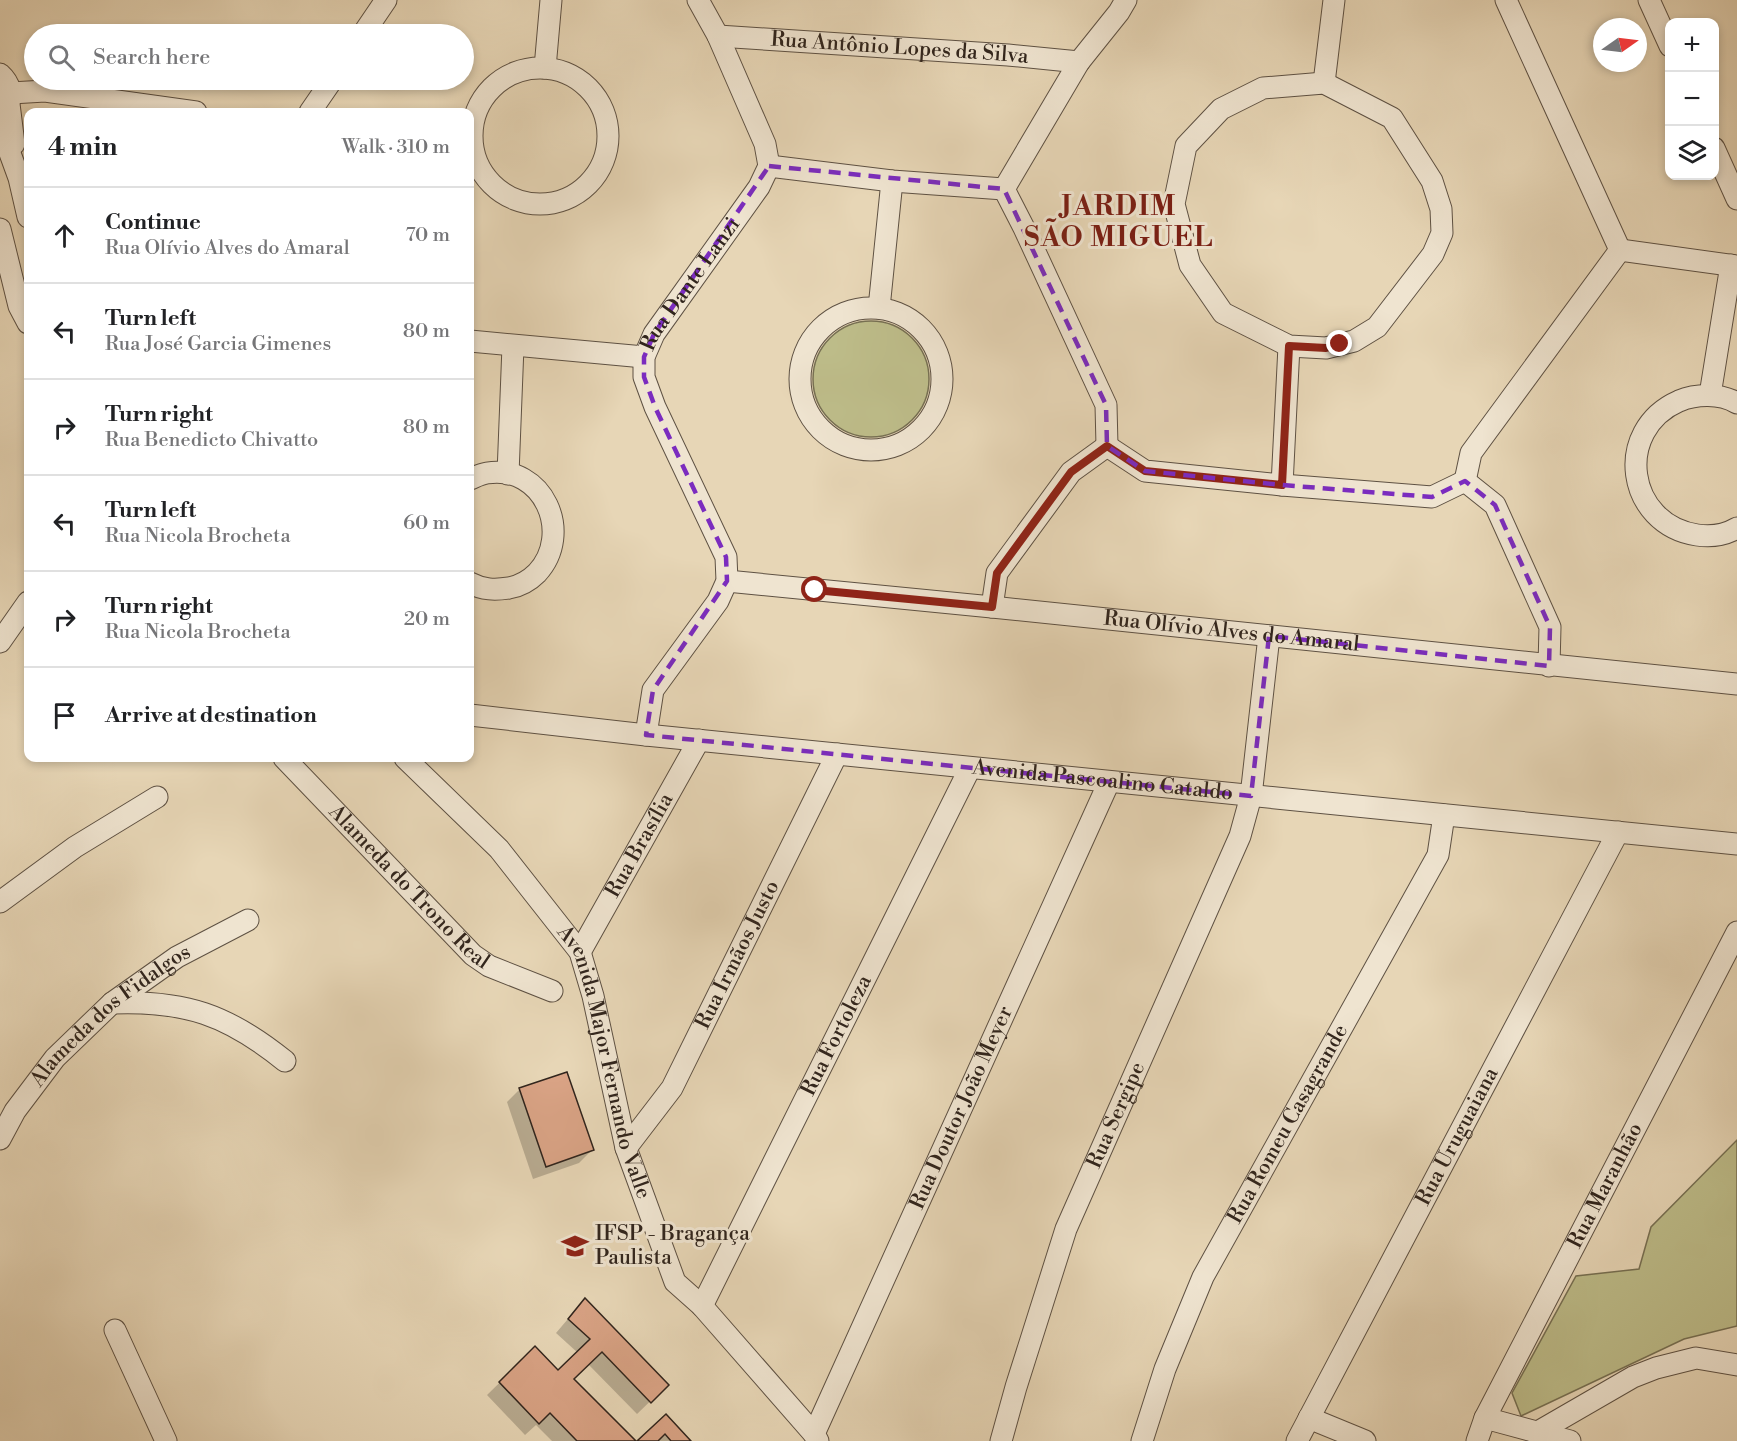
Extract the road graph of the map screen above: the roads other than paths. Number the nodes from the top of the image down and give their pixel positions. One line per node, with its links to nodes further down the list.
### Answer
1 (386, 0): 8 (street)
2 (551, 0): 12 (street)
3 (698, 0): 10 (street)
4 (1126, 0): 11 (street)
5 (1334, 0): 14 (street)
6 (1506, 0): 30 (street)
7 (1649, 0): 9 (street)
8 (370, 24)
9 (1665, 35)
10 (718, 36): 11 (street, Rua Antônio Lopes da Silva); 23 (street)
11 (1079, 62): 26 (street)
12 (545, 68): 19 (street); 21 (street)
13 (0, 74): 16 (street)
14 (1324, 83): 36 (street); 36 (street)
15 (325, 90): 18 (street)
16 (6, 104): 17 (street); 24 (street)
17 (167, 108)
18 (313, 108)
19 (474, 120)
20 (0, 126): 24 (street)
21 (474, 153)
22 (1719, 159): 27 (street)
23 (769, 166): 25 (street); 37 (street, Rua Dante Lanzi)
24 (19, 178): 28 (street)
25 (892, 181): 26 (street); 32 (street)
26 (1004, 189): 40 (street)
27 (1737, 199)
28 (24, 200)
29 (0, 229): 33 (street)
30 (1620, 250): 31 (street); 43 (street)
31 (1734, 265): 38 (street)
32 (879, 308): 32 (street)
33 (24, 315)
34 (474, 341): 35 (street)
35 (513, 346): 37 (street); 41 (street)
36 (1289, 346): 44 (street)
37 (644, 357): 46 (street, Rua Dante Lanzi)
38 (1710, 395): 39 (street); 45 (street)
39 (1737, 404)
40 (1107, 446): 44 (street); 48 (street)
41 (508, 474): 42 (street); 47 (street)
42 (474, 478)
43 (1465, 481): 44 (street); 52 (street)
44 (1282, 485)
45 (1737, 528)
46 (727, 581): 48 (street, Rua Olívio Alves do Amaral); 55 (street)
47 (474, 585)
48 (992, 607): 50 (street, Rua Olívio Alves do Amaral)
49 (24, 608): 51 (street)
50 (1269, 636): 52 (street, Rua Olívio Alves do Amaral); 62 (street, Rua Sergipe)
51 (0, 642)
52 (1550, 666): 53 (street, Rua Olívio Alves do Amaral)
53 (1737, 684)
54 (474, 715): 55 (street, Avenida Pascoalino Cataldo)
55 (646, 735): 56 (street, Avenida Pascoalino Cataldo)
56 (699, 740): 57 (street, Avenida Pascoalino Cataldo); 70 (street, Rua Brasília)
57 (837, 754): 60 (street, Avenida Pascoalino Cataldo); 75 (street, Rua Irmãos Justo)
58 (288, 762): 71 (street, Alameda do Trono Real)
59 (409, 762): 70 (street, Avenida Major Fernando Valle)
60 (970, 768): 61 (street, Avenida Pascoalino Cataldo); 76 (street, Rua Fortoleza)
61 (1109, 782): 62 (street, Avenida Pascoalino Cataldo); 82 (street, Rua Doutor João Meyer)
62 (1251, 796): 64 (street, Avenida Pascoalino Cataldo); 84 (street, Rua Sergipe)
63 (157, 797): 67 (street)
64 (1444, 815): 65 (street, Avenida Pascoalino Cataldo); 85 (street, Rua Romeu Casagrande)
65 (1618, 832): 66 (street, Avenida Pascoalino Cataldo); 79 (street, Rua Uruguaiana)
66 (1737, 844)
67 (0, 903)
68 (248, 920): 72 (street, Alameda dos Fidalgos)
69 (1737, 932): 80 (street, Rua Maranhão)
70 (580, 952): 75 (street, Avenida Major Fernando Valle)
71 (552, 991)
72 (112, 1003): 73 (street); 74 (street, Alameda dos Fidalgos)
73 (285, 1061)
74 (0, 1139)
75 (626, 1148): 76 (street, Avenida Major Fernando Valle)
76 (702, 1306): 82 (street, Avenida Major Fernando Valle)
77 (115, 1330): 83 (street)
78 (1737, 1365): 81 (street)
79 (1309, 1418): 86 (street, Rua Uruguaiana); 87 (street)
80 (1485, 1418): 81 (street); 88 (street, Rua Maranhão)
81 (1536, 1433): 89 (street)
82 (816, 1437)
83 (166, 1441)
84 (1001, 1441)
85 (1142, 1441)
86 (1296, 1441)
87 (1365, 1441)
88 (1477, 1441)
89 (1570, 1441)

